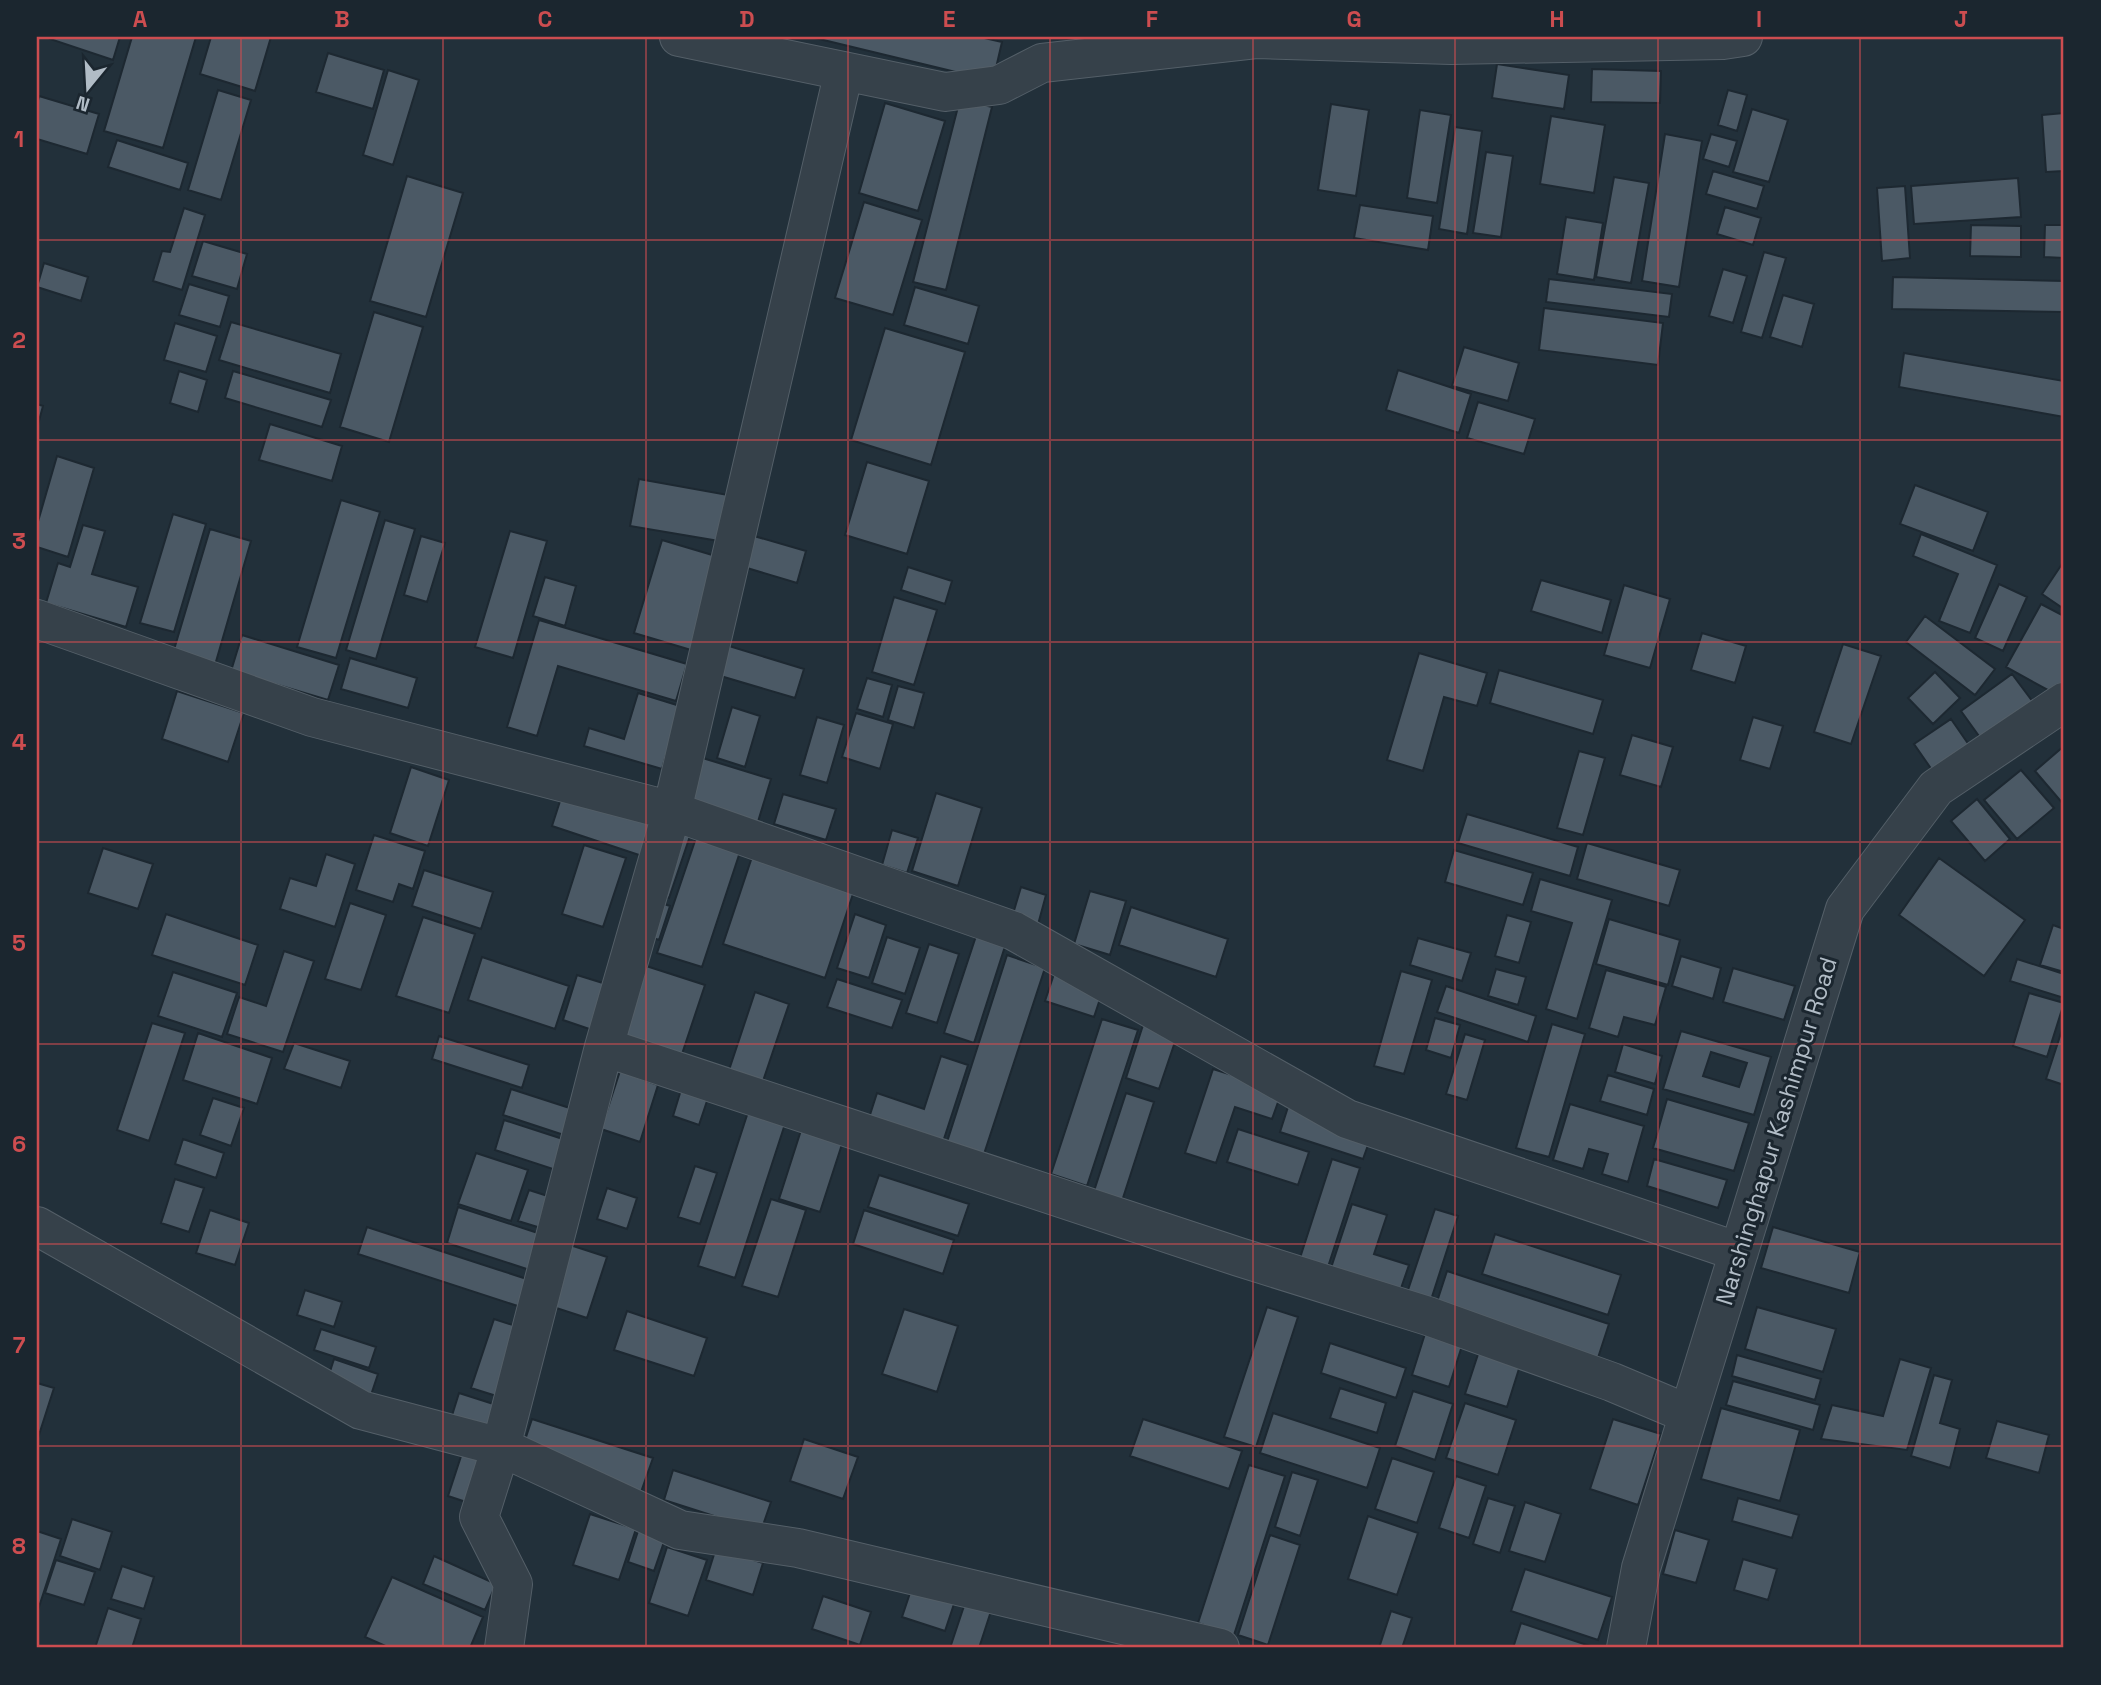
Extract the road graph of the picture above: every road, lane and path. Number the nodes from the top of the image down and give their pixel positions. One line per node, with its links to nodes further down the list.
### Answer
1 (679, 37): 3 (street)
2 (1729, 38): 3 (street)
3 (844, 71): 6 (street)
4 (37, 619): 6 (street)
5 (2064, 702): 9 (street, Narshinghapur Kashimpur Road)
6 (672, 811): 7 (street); 9 (street)
7 (604, 1046): 10 (street); 11 (street)
8 (37, 1226): 11 (street)
9 (1739, 1252): 10 (street, Narshinghapur Kashimpur Road)
10 (1688, 1414): 14 (street, Narshinghapur Kashimpur Road)
11 (501, 1447): 12 (street); 13 (street)
12 (504, 1648)
13 (1220, 1648)
14 (1626, 1648)

